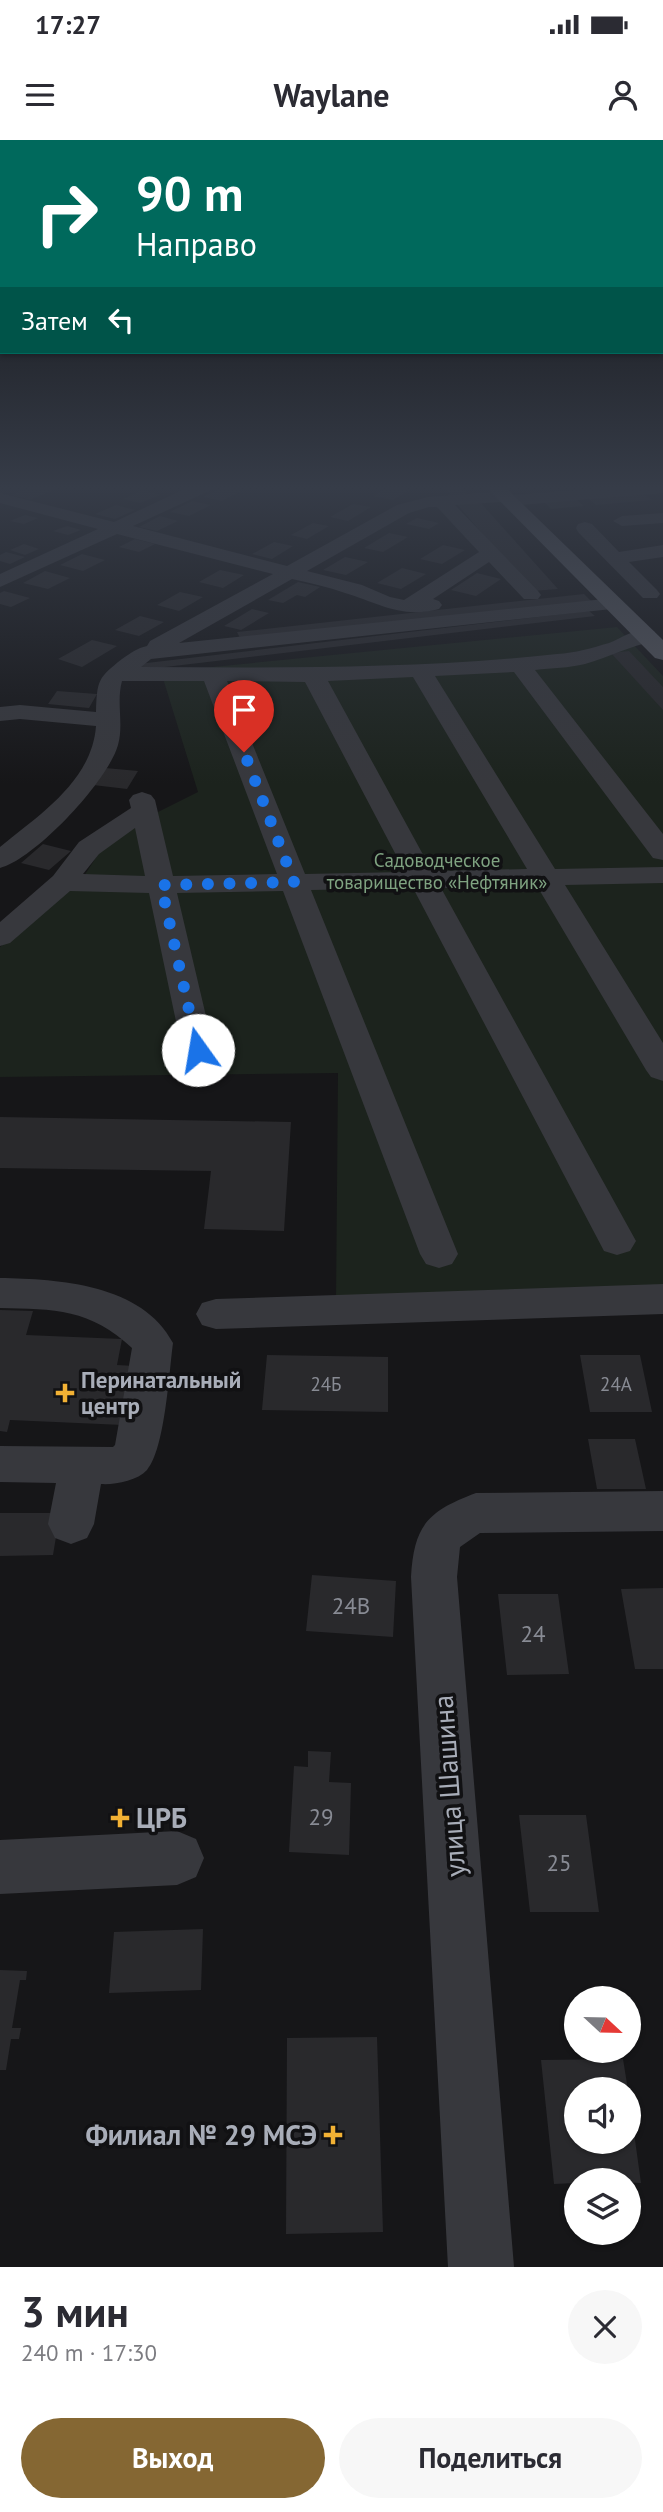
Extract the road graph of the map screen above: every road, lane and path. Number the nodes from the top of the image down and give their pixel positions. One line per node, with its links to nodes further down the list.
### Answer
1 (264, 586): 13 (street)
2 (344, 586): 9 (street)
3 (439, 586): 9 (street)
4 (522, 586): 7 (street)
5 (595, 586): 8 (main road)
6 (656, 593): 8 (street)
7 (531, 595): 8 (street); 9 (street)
8 (606, 597): 10 (main road); 13 (street)
9 (408, 606)
10 (629, 620): 11 (street); 12 (main road)
11 (663, 622)
12 (646, 636): 14 (main road); 15 (street)
13 (145, 653): 17 (street)
14 (663, 653)
15 (520, 665): 16 (street); 22 (street)
16 (419, 670): 19 (street); 25 (street)
17 (116, 673): 18 (street); 21 (street)
18 (214, 674): 19 (street); 28 (street)
19 (313, 675): 26 (street)
20 (0, 713): 21 (street)
21 (110, 720): 23 (street)
22 (663, 852)
23 (0, 860)
24 (663, 875): 25 (street)
25 (546, 877): 26 (street); 32 (street)
26 (423, 880): 28 (street); 33 (street)
27 (63, 882): 29 (street); 29 (street); 30 (street)
28 (294, 882): 29 (street); 34 (street)
29 (161, 885): 31 (street)
30 (0, 937)
31 (198, 1050)
32 (663, 1070)
33 (617, 1241)
34 (439, 1254)
35 (0, 1293): 39 (street)
36 (663, 1300): 37 (street)
37 (216, 1314)
38 (0, 1464): 39 (street)
39 (82, 1465): 41 (street)
40 (663, 1511): 44 (street, улица Шашина)
41 (71, 1524)
42 (177, 1858): 43 (street)
43 (0, 1867)
44 (481, 2267)

